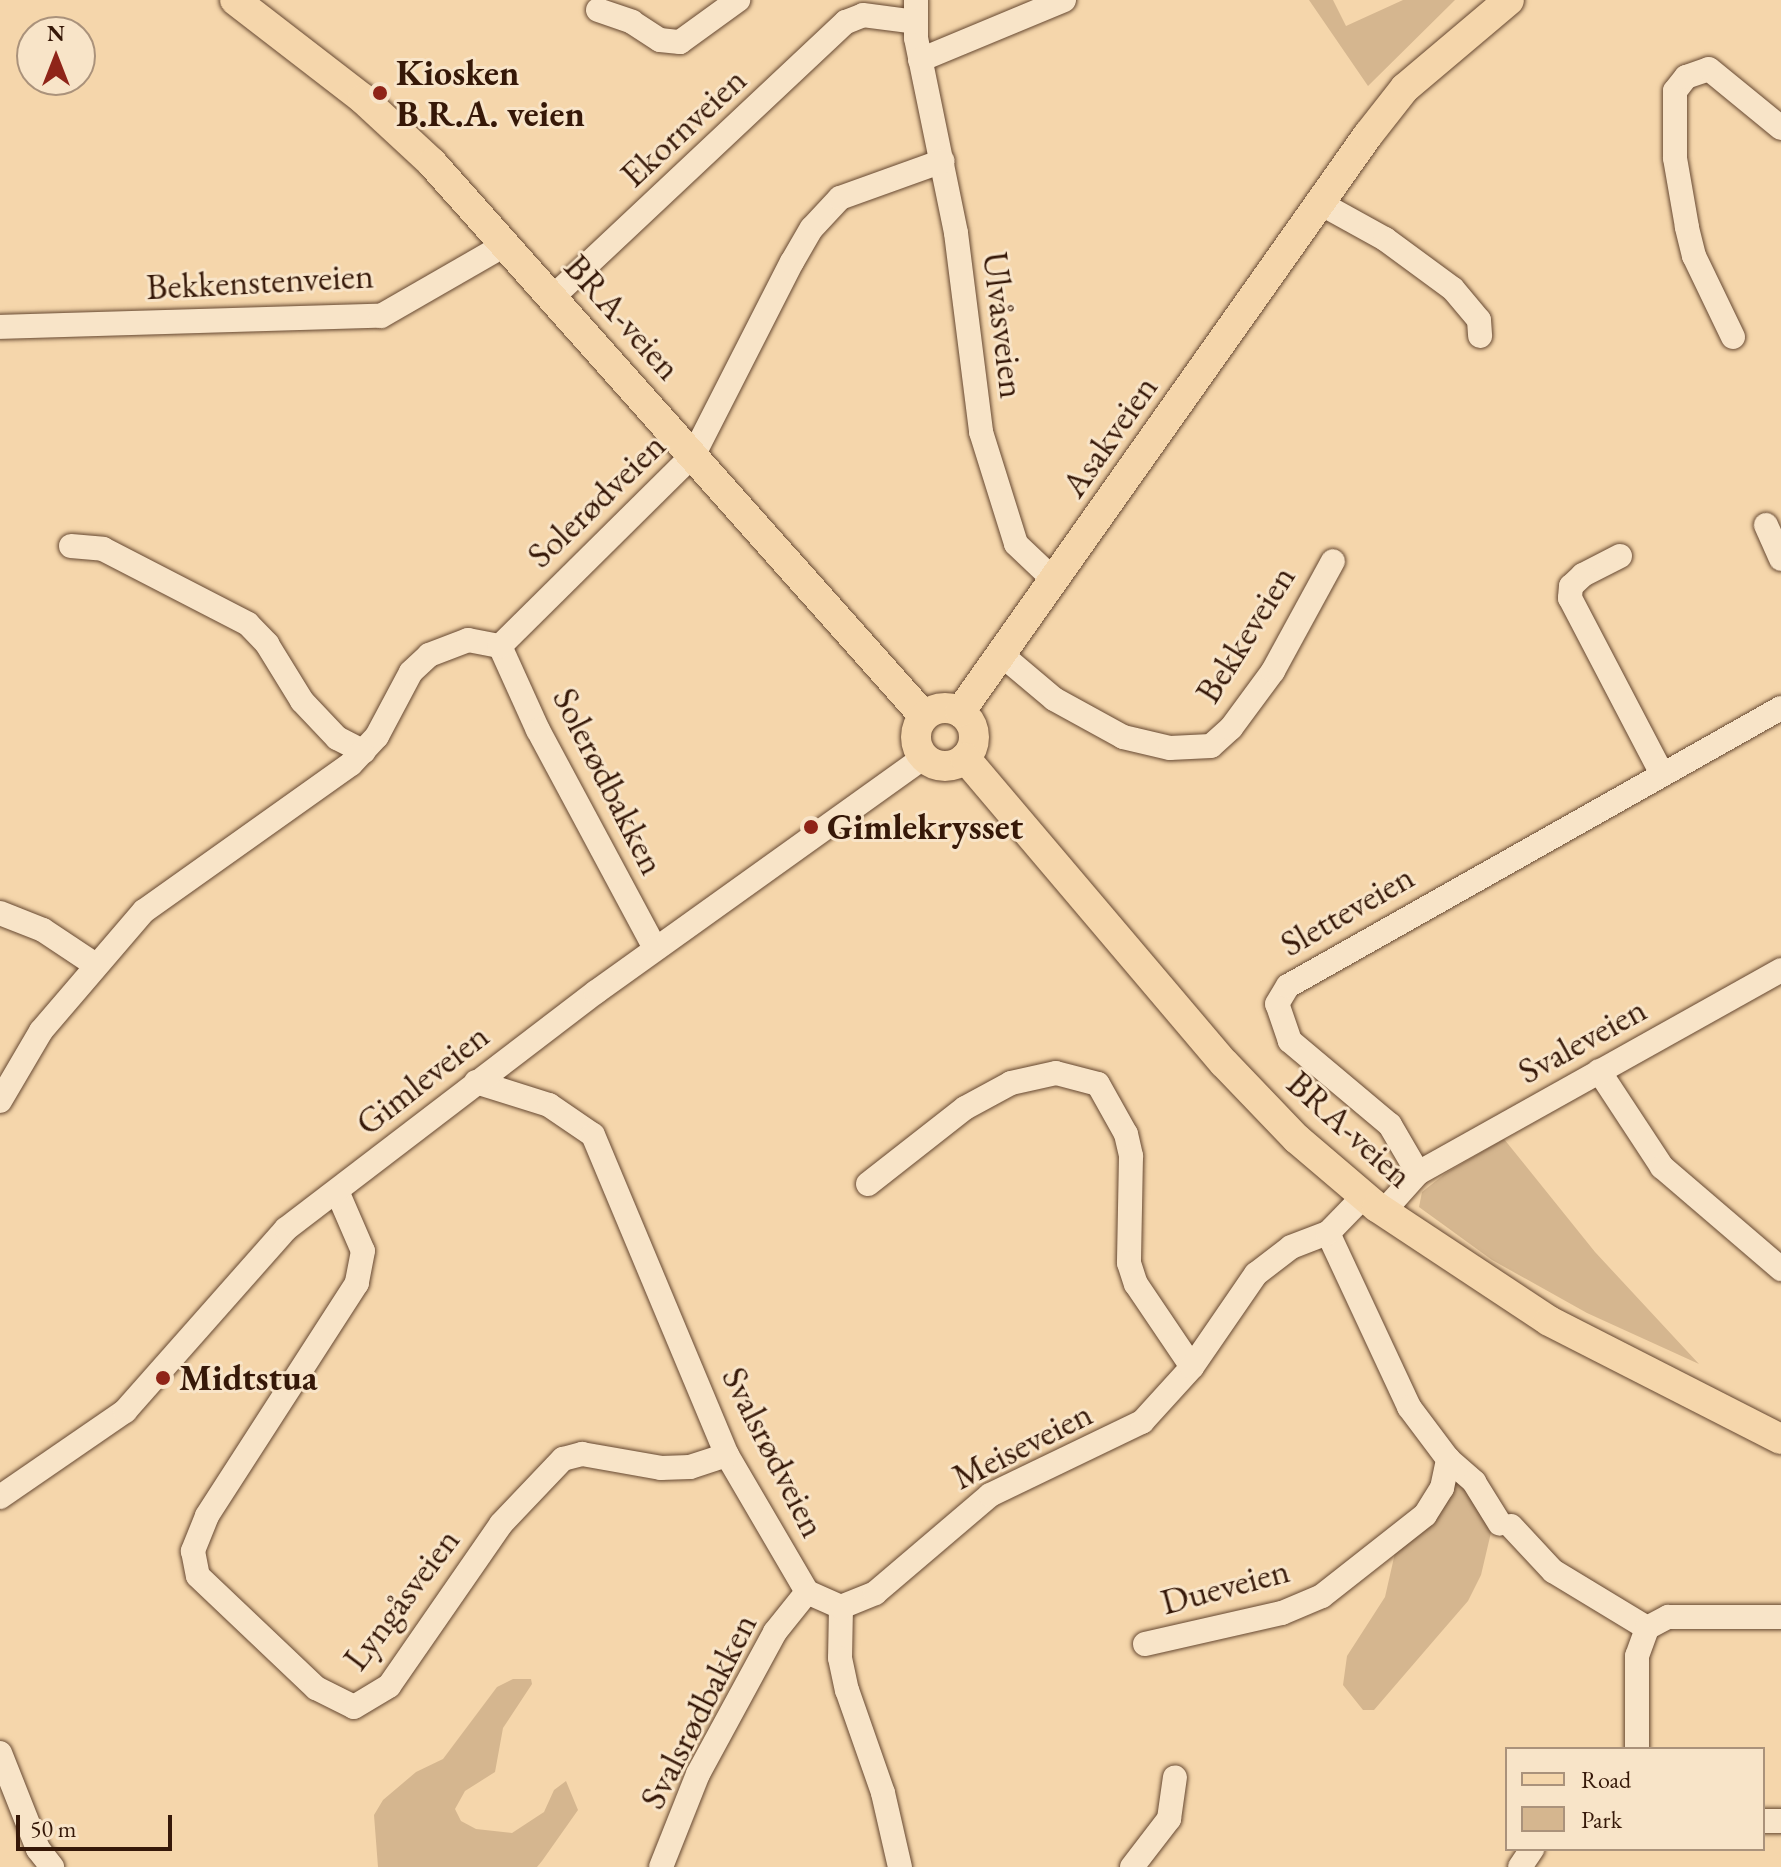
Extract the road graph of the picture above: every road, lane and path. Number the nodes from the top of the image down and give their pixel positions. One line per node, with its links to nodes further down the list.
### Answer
1 (235, 0): 12 (main road, BRA-veien)
2 (738, 0): 6 (street, Ekornveien)
3 (1064, 0): 8 (street)
4 (1509, 0): 11 (main road, Asakveien)
5 (858, 8): 7 (street, Ekornveien); 13 (street, Ekornveien)
6 (598, 10)
7 (916, 11): 8 (street, Ulvåsveien)
8 (920, 60): 10 (street, Ulvåsveien)
9 (1781, 128): 16 (street)
10 (943, 161): 17 (street, Solerødveien); 23 (street, Ulvåsveien)
11 (1318, 202): 15 (street); 23 (main road, Asakveien)
12 (506, 244): 13 (main road, BRA-veien); 14 (street, Bekkenstenveien)
13 (555, 295): 17 (main road, BRA-veien)
14 (0, 327)
15 (1480, 336)
16 (1733, 337)
17 (694, 454): 24 (street, Solerødveien); 28 (main road, BRA-veien)
18 (1766, 525): 21 (street)
19 (71, 546): 29 (street)
20 (1620, 556): 32 (street)
21 (1781, 559)
22 (1333, 561): 25 (street, Bekkeveien)
23 (1054, 580): 25 (main road, Asakveien)
24 (500, 646): 29 (street); 34 (street, Solerødbakken)
25 (1003, 656): 27 (main road, Asakveien)
26 (1781, 708): 32 (street, Sletteveien)
27 (960, 712): 28 (main road); 31 (main road)
28 (924, 716): 30 (main road)
29 (364, 752): 35 (street)
30 (923, 758): 31 (main road); 34 (street, Gimleveien)
31 (965, 758): 43 (main road, BRA-veien)
32 (1662, 774): 40 (street, Sletteveien)
33 (0, 913): 35 (street)
34 (655, 948): 38 (street, Gimleveien)
35 (94, 964): 39 (street)
36 (1781, 970): 37 (street, Svaleveien)
37 (1599, 1071): 40 (street, Svaleveien); 45 (street)
38 (476, 1082): 42 (street, Gimleveien); 48 (street, Svalsrødveien)
39 (0, 1101)
40 (1418, 1173): 43 (street)
41 (868, 1184): 46 (street)
42 (337, 1191): 48 (street, Lyngåsveien); 50 (street, Gimleveien)
43 (1374, 1204): 44 (street, Meiseveien); 47 (main road, BRA-veien)
44 (1328, 1233): 46 (street, Meiseveien); 49 (street)
45 (1781, 1269)
46 (1192, 1367): 52 (street, Meiseveien)
47 (1781, 1439)
48 (727, 1455): 51 (street, Svalsrødveien)
49 (1448, 1459): 54 (street); 55 (street, Dueveien)
50 (0, 1497)
51 (807, 1592): 52 (street, Svalsrødveien); 60 (street, Svalsrødbakken)
52 (841, 1607): 61 (street)
53 (1781, 1617): 54 (street)
54 (1647, 1628): 56 (street)
55 (1145, 1644)
56 (1637, 1747)
57 (0, 1753): 59 (street)
58 (1175, 1777): 62 (street)
59 (52, 1867)
60 (661, 1867)
61 (900, 1867)
62 (1132, 1867)

